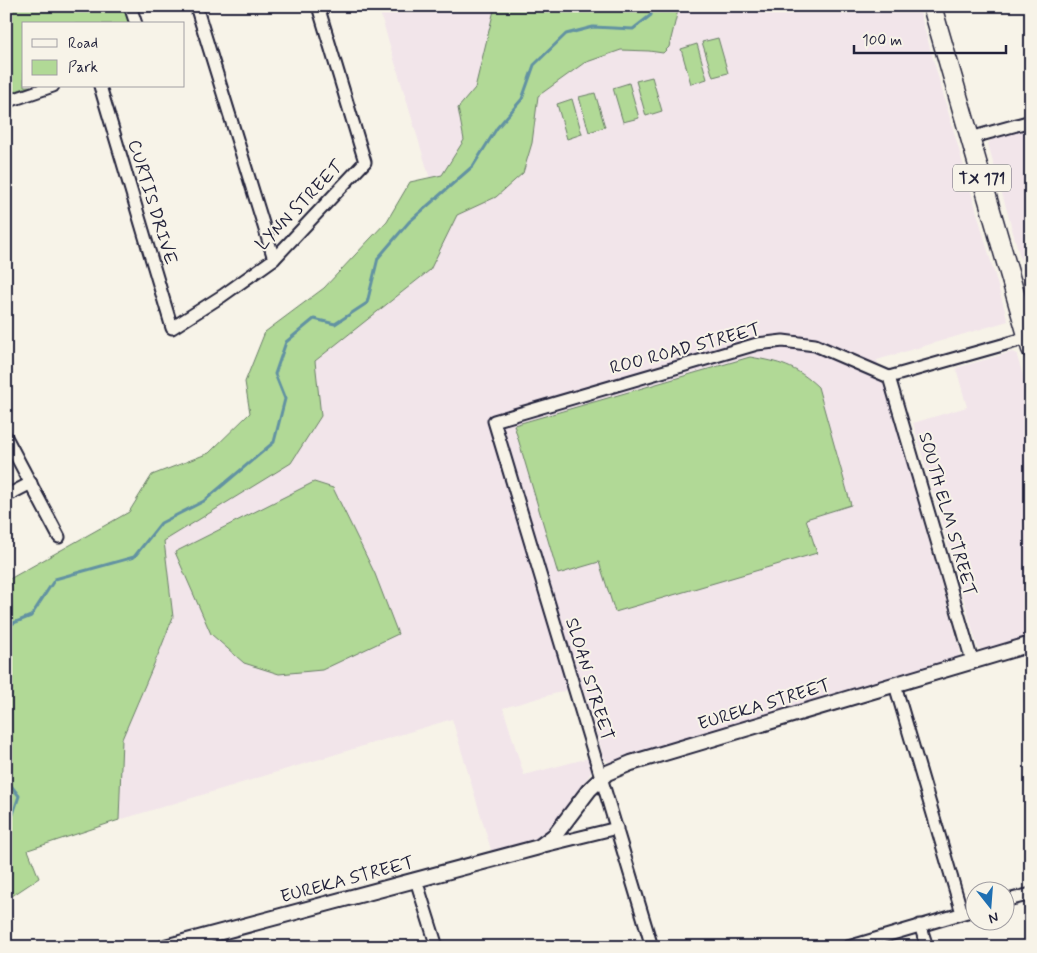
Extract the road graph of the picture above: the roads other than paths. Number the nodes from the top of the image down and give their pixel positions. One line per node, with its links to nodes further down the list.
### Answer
1 (130, 6): 5 (street)
2 (196, 6): 11 (street)
3 (318, 6): 11 (street, LYNN STREET)
4 (932, 6): 10 (main road, TX 171)
5 (135, 22)
6 (48, 88): 8 (street)
7 (101, 88): 12 (street, CURTIS DRIVE)
8 (6, 102)
9 (1031, 121): 10 (street)
10 (970, 138): 13 (main road, TX 171)
11 (274, 259): 12 (street, LYNN STREET)
12 (172, 328)
13 (1030, 341): 14 (street)
14 (889, 377): 15 (street, ROO ROAD STREET); 21 (street, SOUTH ELM STREET)
15 (494, 421): 23 (street, SLOAN STREET)
16 (6, 437): 17 (street)
17 (31, 483): 18 (street); 19 (street)
18 (6, 496)
19 (59, 537)
20 (1031, 644): 21 (street, EUREKA STREET)
21 (972, 661): 22 (street, EUREKA STREET)
22 (895, 685): 23 (street, EUREKA STREET); 29 (street)
23 (602, 779): 24 (street, SLOAN STREET); 25 (street, EUREKA STREET)
24 (617, 828): 25 (street, EUREKA STREET); 33 (street, SLOAN STREET)
25 (538, 847): 26 (street, EUREKA STREET)
26 (416, 880): 31 (street, EUREKA STREET); 32 (street)
27 (1031, 894): 28 (street)
28 (1014, 898)
29 (962, 913): 30 (street)
30 (920, 925): 34 (street); 35 (street)
31 (165, 947)
32 (437, 947)
33 (652, 947)
34 (848, 947)
35 (927, 947)

